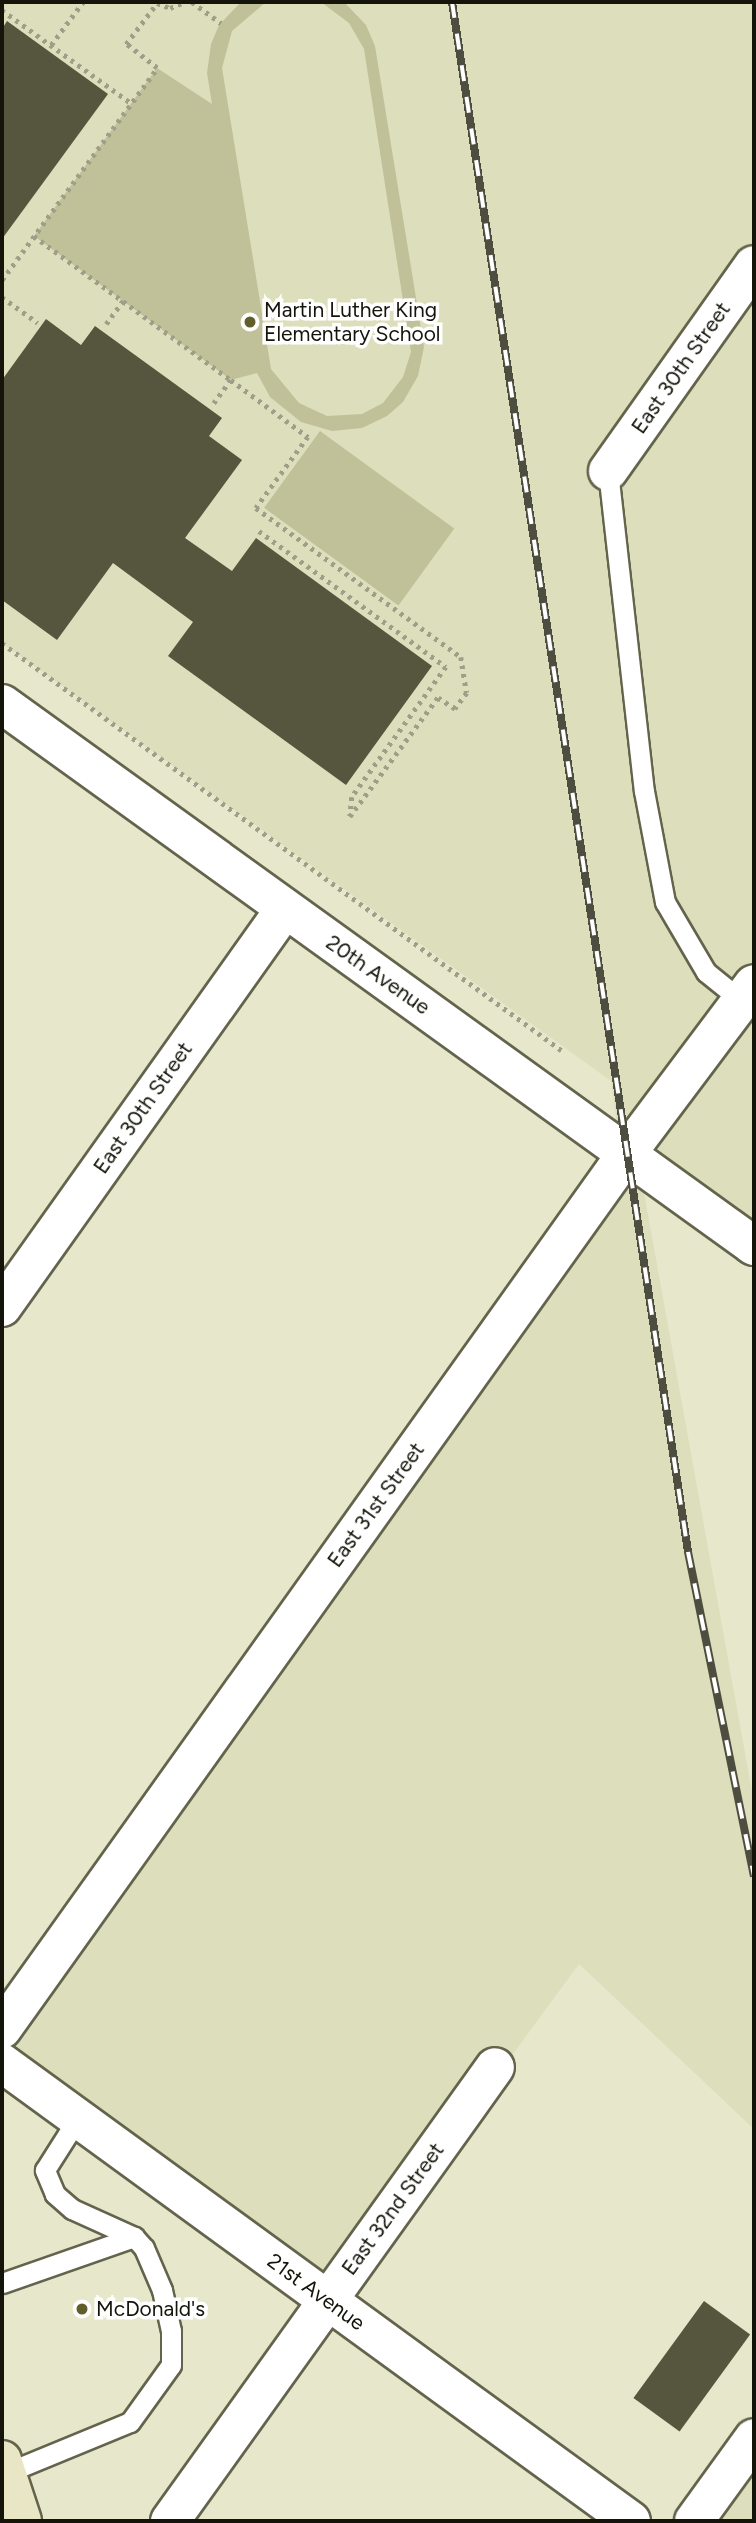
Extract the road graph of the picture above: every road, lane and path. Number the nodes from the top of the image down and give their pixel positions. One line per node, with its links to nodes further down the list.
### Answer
1 (83, 2): 7 (path)
2 (185, 2): 4 (path)
3 (192, 2): 6 (path)
4 (156, 3): 8 (path)
5 (2, 10): 7 (path)
6 (221, 23)
7 (51, 45): 8 (path)
8 (131, 103): 9 (path)
9 (34, 236): 11 (path); 13 (path)
10 (754, 265): 18 (street, East 30th Street)
11 (2, 280)
12 (2, 296): 14 (path)
13 (123, 301): 15 (path); 16 (path)
14 (38, 323)
15 (106, 324)
16 (231, 380): 17 (path); 19 (path)
17 (214, 403)
18 (608, 471): 23 (lane)
19 (259, 531)
20 (2, 643): 24 (path)
21 (2, 704): 22 (street, 20th Avenue)
22 (285, 909): 25 (street, 20th Avenue); 27 (street, East 30th Street)
23 (748, 993): 25 (street, East 31st Street)
24 (564, 1052)
25 (627, 1153): 26 (street, 20th Avenue); 28 (street, East 31st Street)
26 (754, 1246)
27 (2, 1307)
28 (2, 2029)
29 (2, 2063): 31 (street, 21st Avenue)
30 (495, 2067): 34 (street, East 32nd Street)
31 (78, 2118): 32 (lane); 34 (street, 21st Avenue)
32 (134, 2237): 33 (lane); 36 (lane)
33 (2, 2283)
34 (328, 2301): 38 (street, East 32nd Street); 39 (street, 21st Avenue)
35 (754, 2438): 40 (street)
36 (4, 2466): 37 (main road)
37 (22, 2521)
38 (170, 2521)
39 (631, 2521)
40 (694, 2521)

